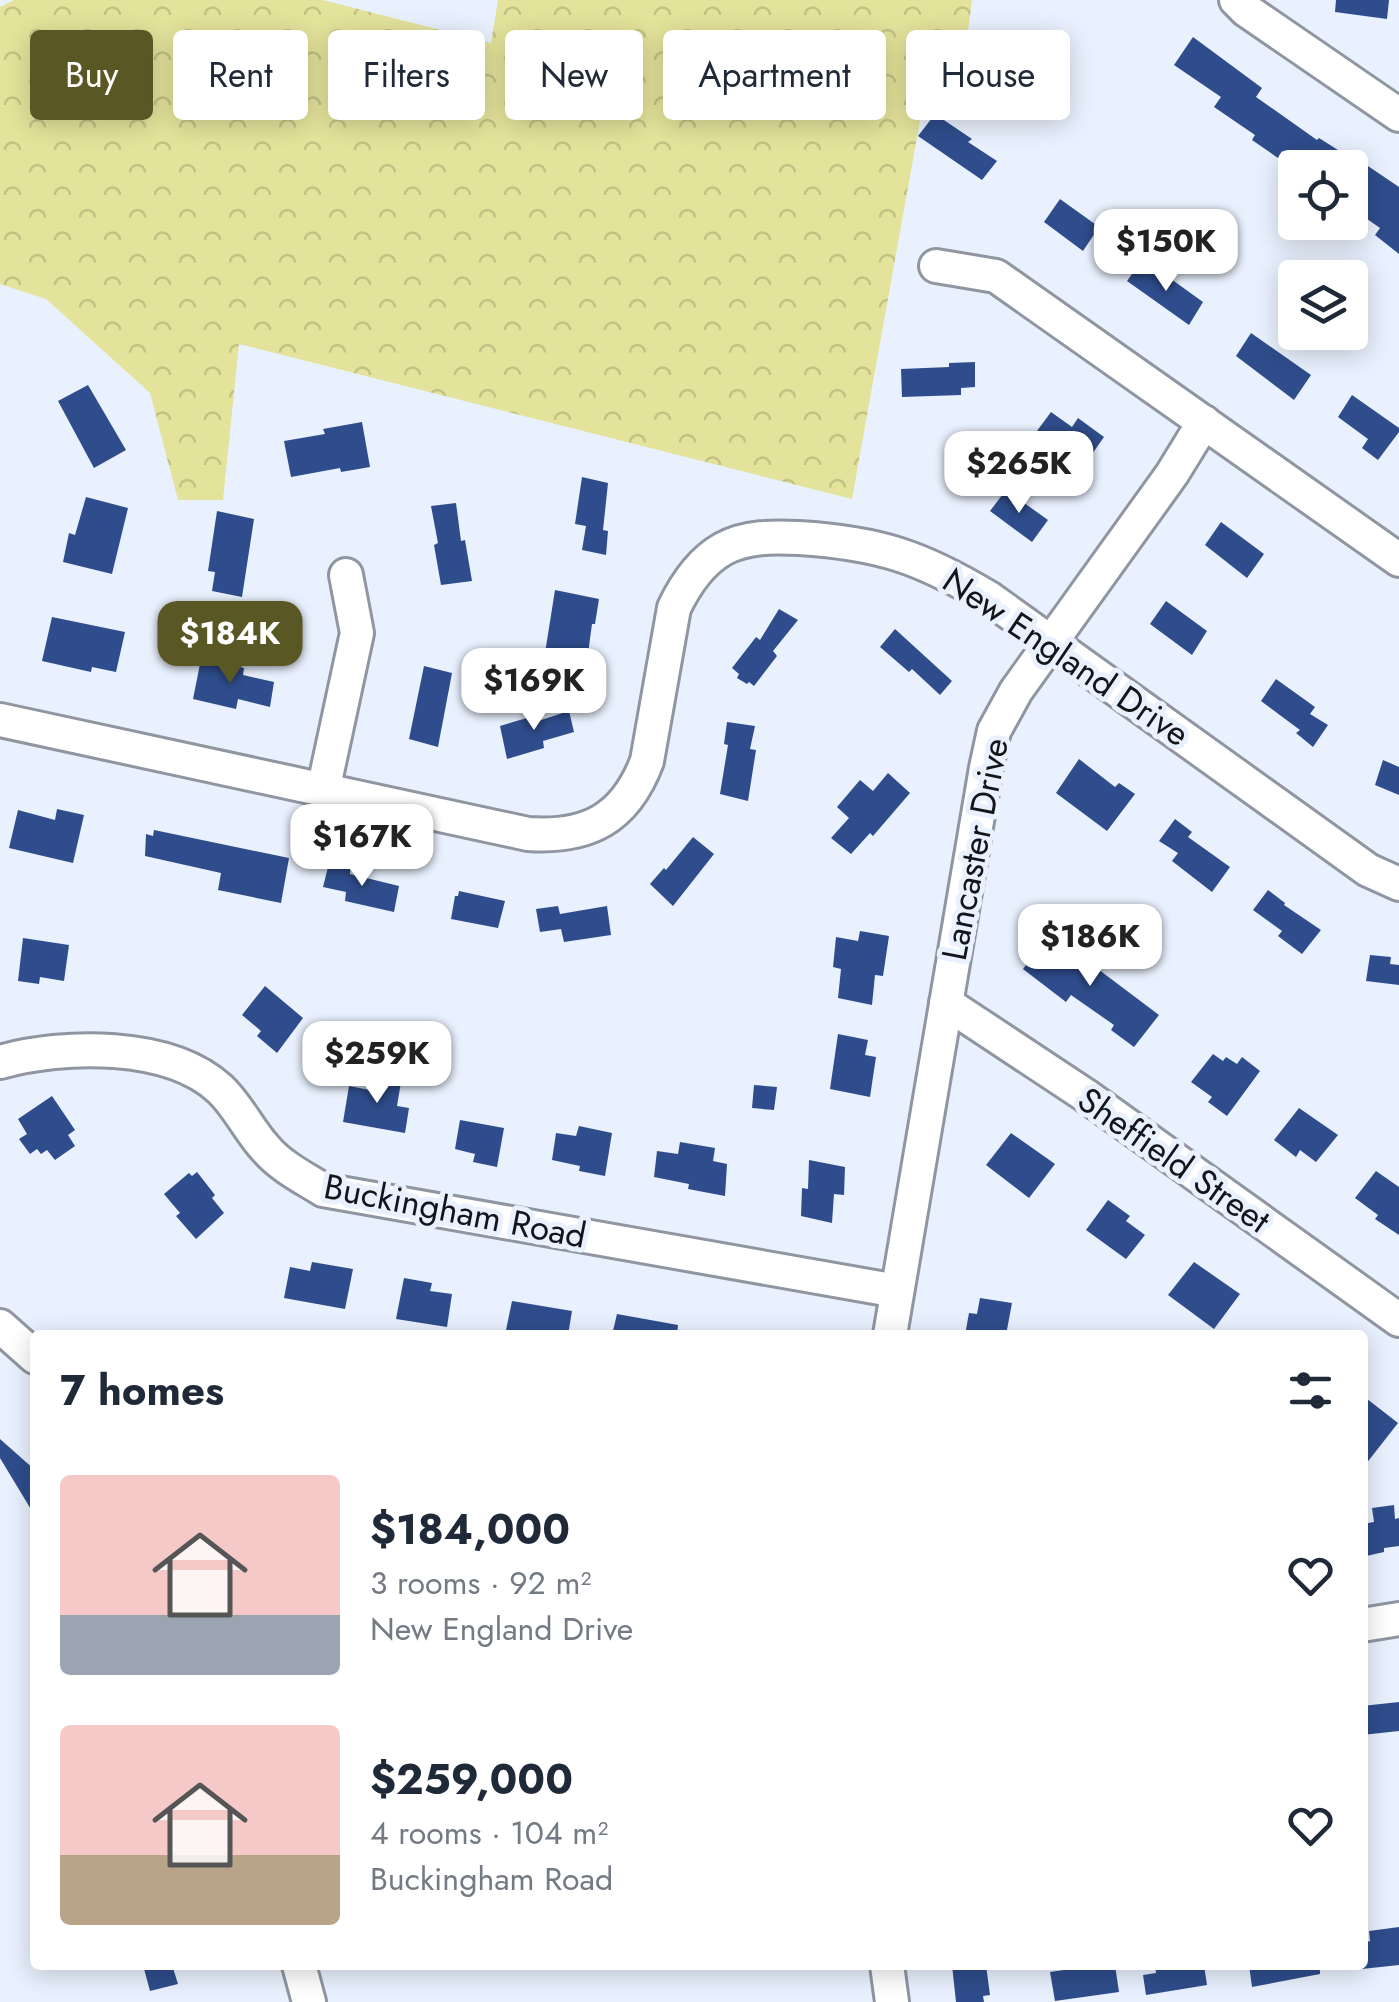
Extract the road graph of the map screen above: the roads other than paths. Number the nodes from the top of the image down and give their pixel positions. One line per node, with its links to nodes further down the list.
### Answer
1 (1236, 0): 2 (street)
2 (1399, 116)
3 (936, 266): 4 (street)
4 (1204, 422): 5 (street); 7 (street, Lancaster Drive)
5 (1399, 560)
6 (346, 575): 9 (street)
7 (1051, 642): 9 (street, New England Drive); 10 (street, New England Drive); 11 (street, Lancaster Drive)
8 (0, 720): 9 (street, New England Drive)
9 (324, 791)
10 (1399, 884)
11 (946, 1002): 13 (street, Lancaster Drive); 14 (street, Sheffield Street)
12 (0, 1062): 13 (street, Buckingham Road)
13 (897, 1291): 16 (street, Lancaster Drive)
14 (1399, 1320)
15 (0, 1326): 17 (street)
16 (891, 1330)
17 (30, 1353)
18 (1399, 1620): 19 (street)
19 (1368, 1624)
20 (300, 1970): 22 (street)
21 (888, 1970): 23 (street)
22 (309, 2002)
23 (892, 2002)

